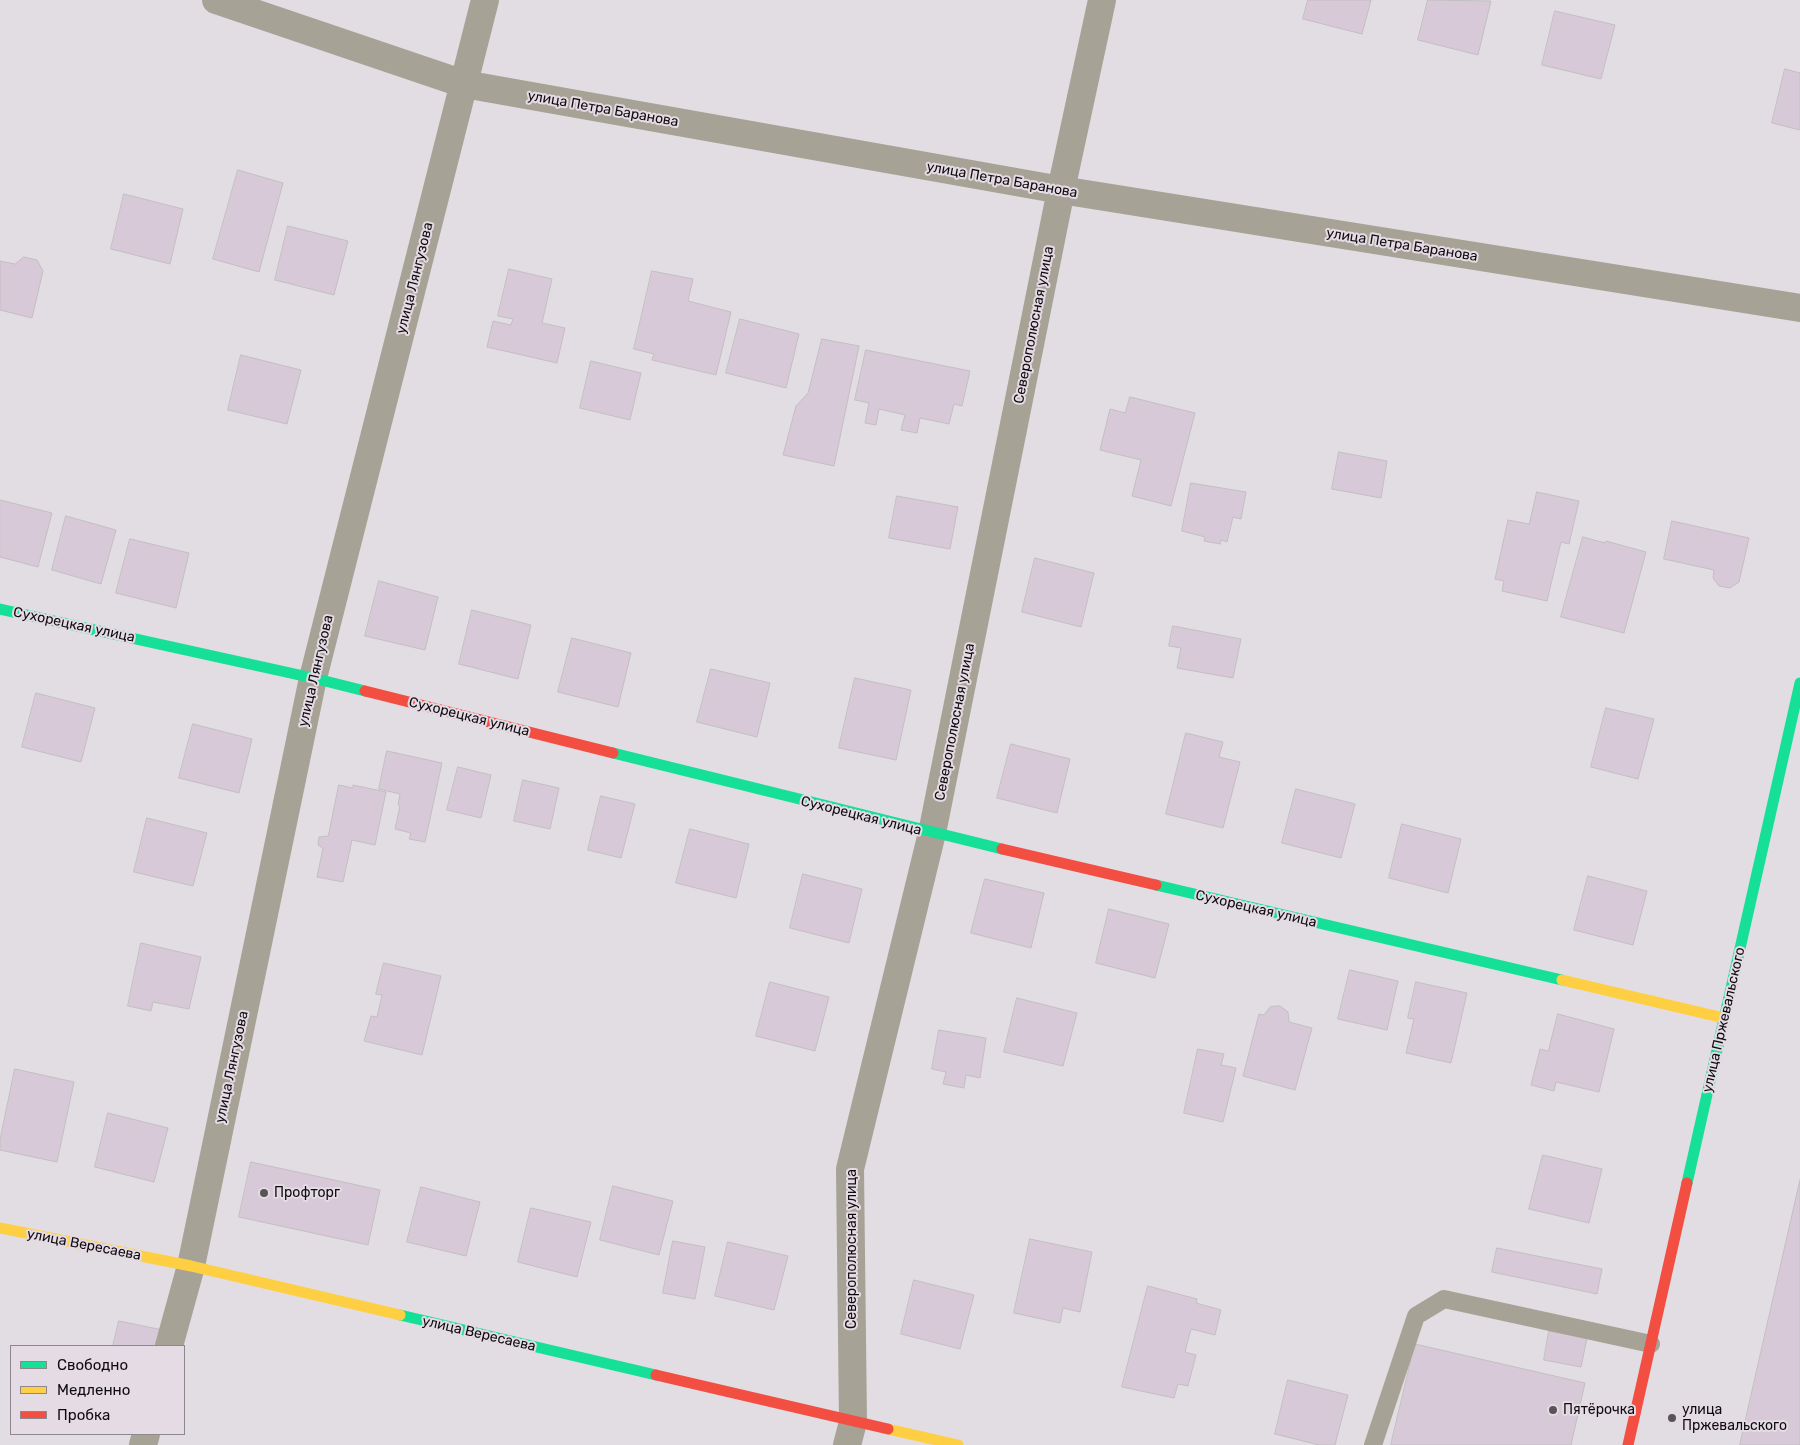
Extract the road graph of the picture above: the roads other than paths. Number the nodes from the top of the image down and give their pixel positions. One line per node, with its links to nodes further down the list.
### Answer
1 (216, 0): 4 (street, улица Петра Баранова)
2 (485, 0): 4 (street, улица Лянгузова)
3 (1102, 0): 5 (street, Северополюсная улица)
4 (464, 84): 5 (street, улица Петра Баранова); 8 (street, улица Лянгузова)
5 (1062, 190): 6 (street, улица Петра Баранова); 11 (street, Северополюсная улица)
6 (1800, 308)
7 (0, 608): 8 (main road, Сухорецкая улица)
8 (313, 678): 11 (main road, Сухорецкая улица); 14 (street, улица Лянгузова)
9 (1800, 683): 10 (main road, улица Пржевальского)
10 (1795, 725): 12 (main road, улица Пржевальского)
11 (932, 833): 12 (main road, Сухорецкая улица); 17 (street, Северополюсная улица)
12 (1724, 1018): 15 (main road, улица Пржевальского)
13 (0, 1228): 14 (main road, улица Вересаева)
14 (191, 1266): 16 (street, улица Лянгузова); 17 (main road, улица Вересаева)
15 (1651, 1344): 19 (lane); 20 (main road, улица Пржевальского)
16 (169, 1345)
17 (850, 1433): 18 (main road, улица Вересаева)
18 (958, 1445)
19 (1373, 1445)
20 (1628, 1445)

